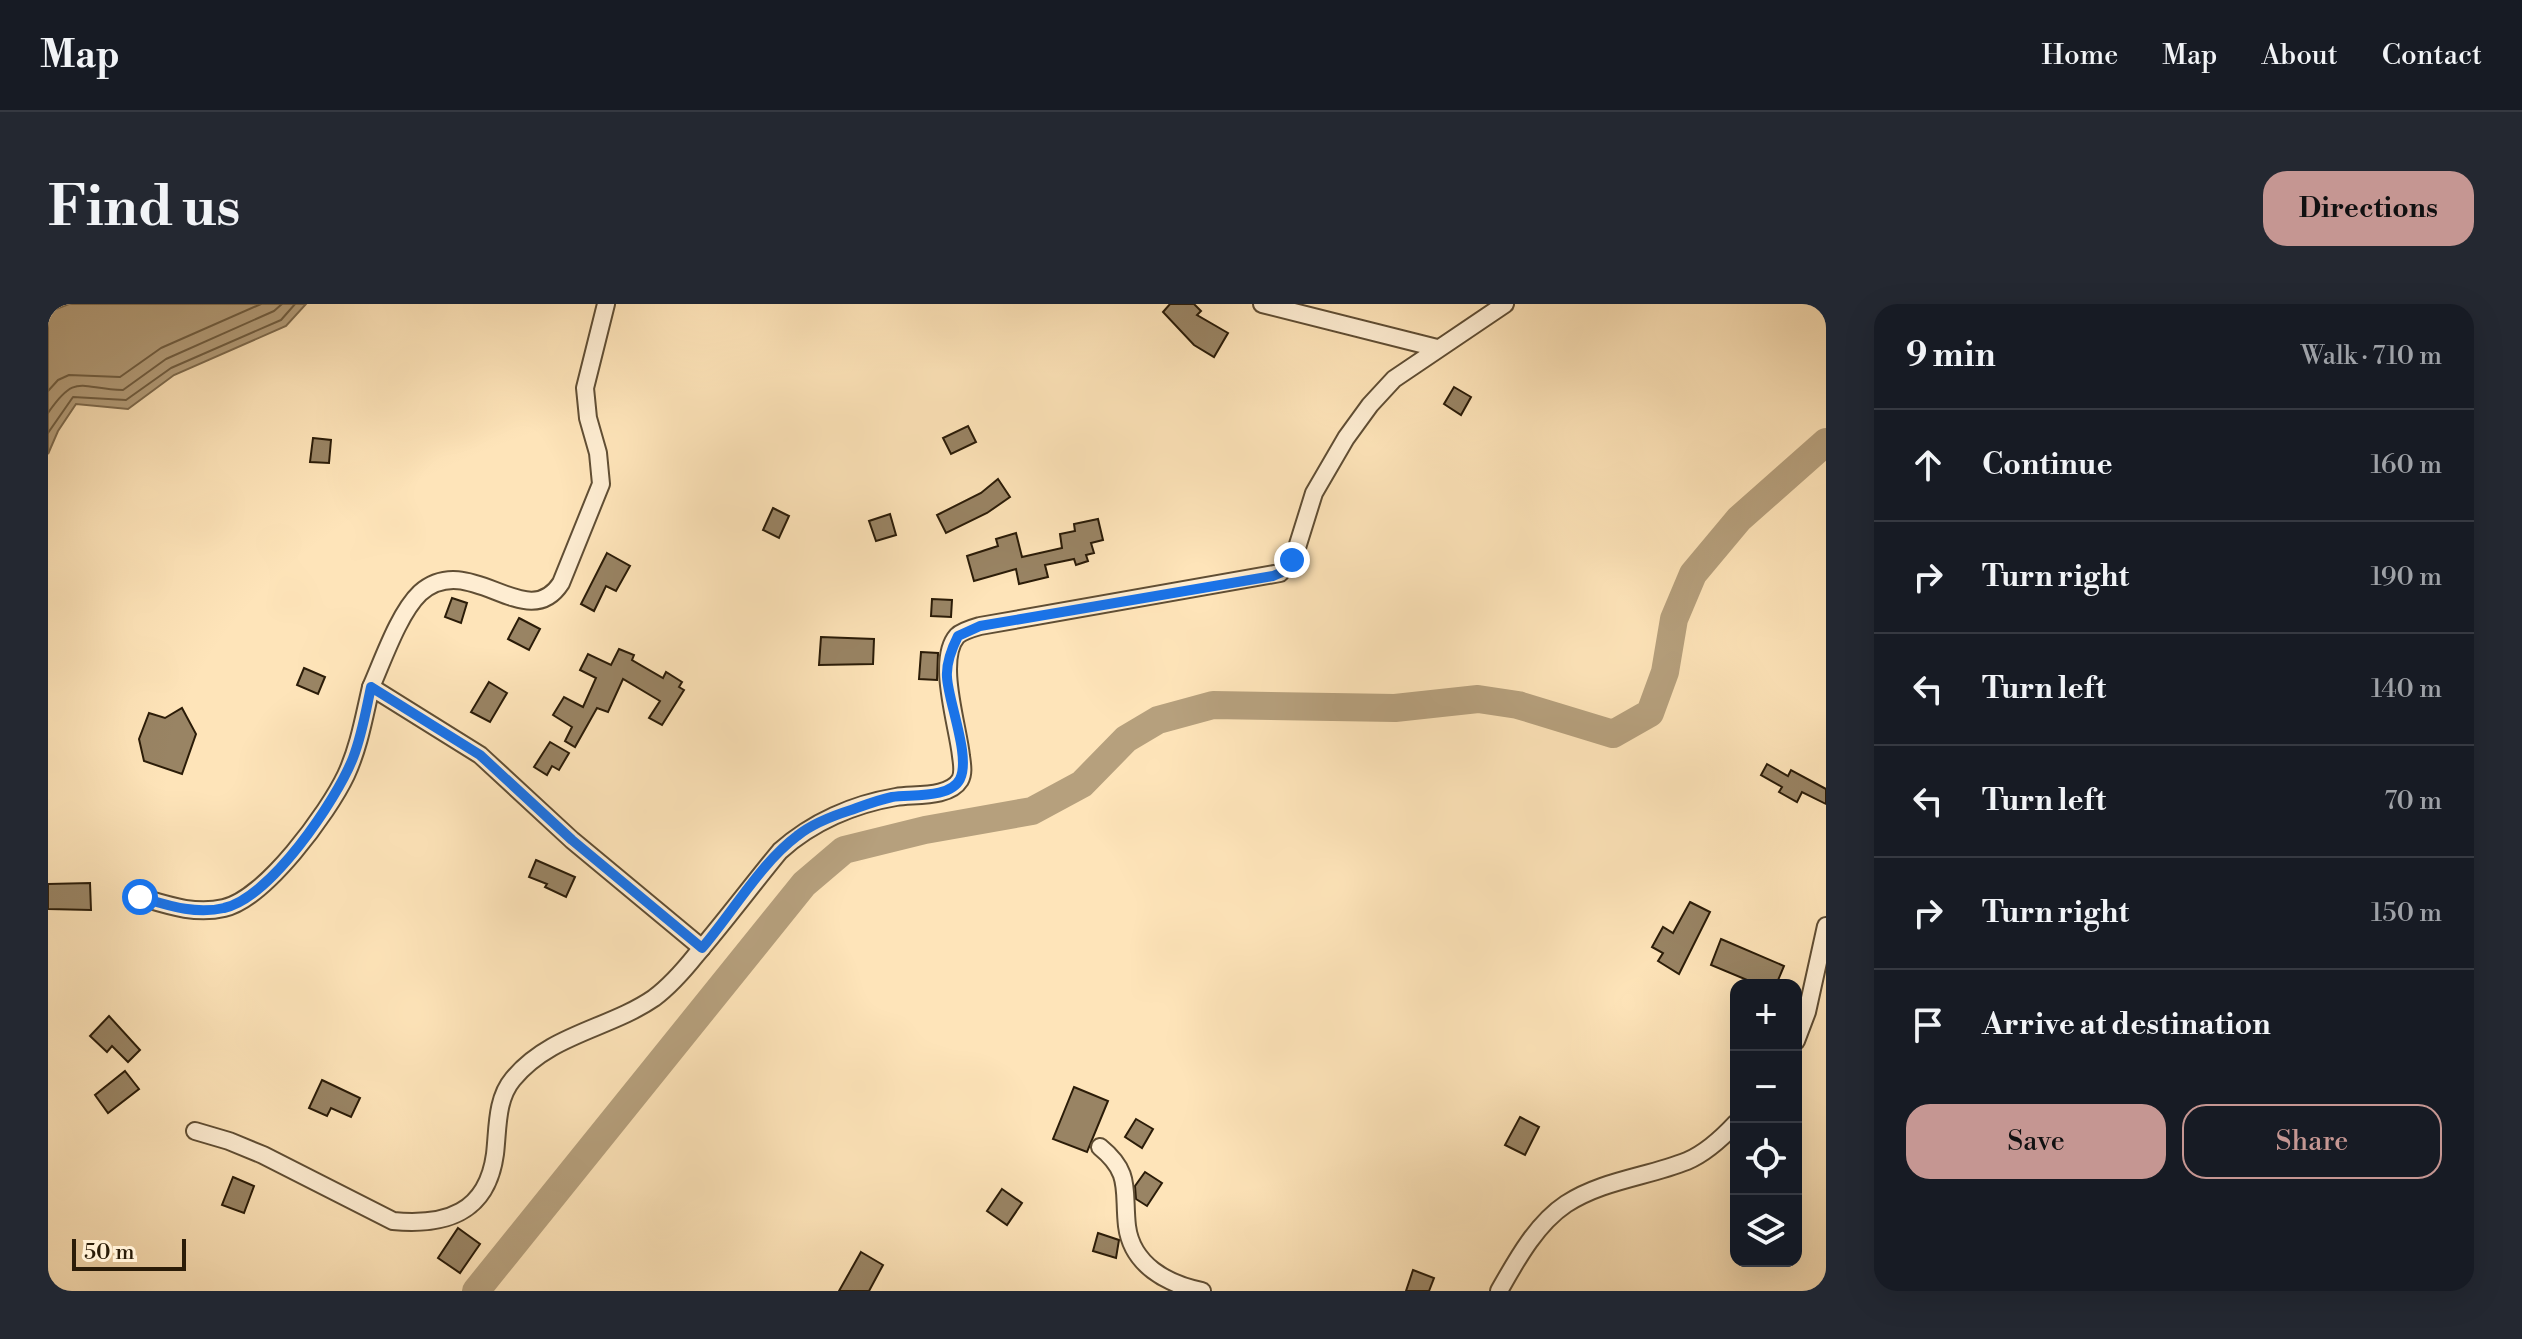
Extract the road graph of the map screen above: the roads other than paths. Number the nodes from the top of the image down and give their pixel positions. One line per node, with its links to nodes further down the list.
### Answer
1 (606, 304): 5 (street)
2 (1262, 304): 4 (street)
3 (1505, 304): 4 (street)
4 (1437, 348): 8 (street)
5 (371, 687): 6 (street); 8 (street)
6 (140, 897)
7 (1826, 926): 9 (street)
8 (702, 948): 11 (street)
9 (1802, 1025)
10 (1730, 1129): 14 (street)
11 (195, 1131)
12 (1100, 1147): 13 (street)
13 (1202, 1291)
14 (1499, 1291)

